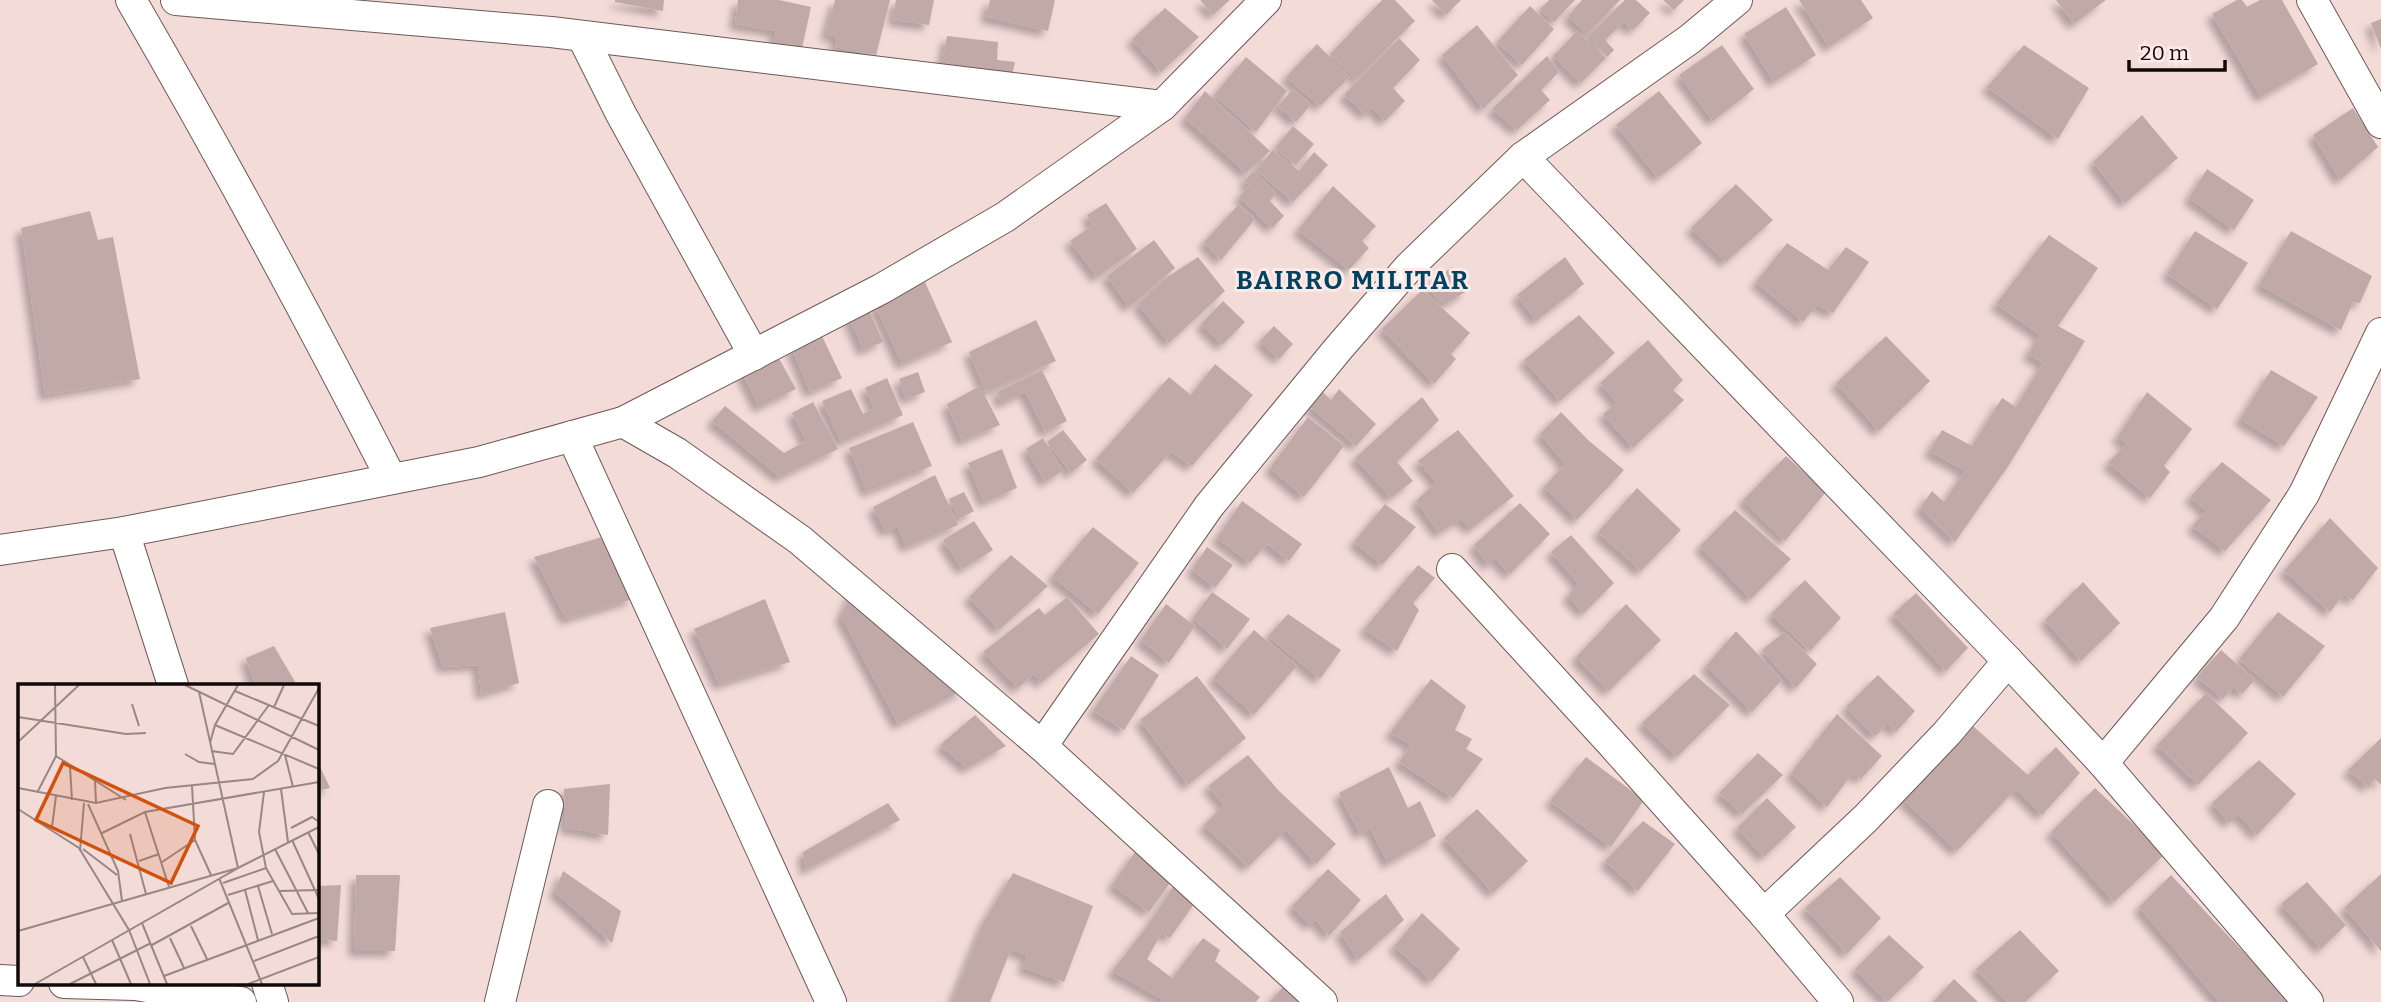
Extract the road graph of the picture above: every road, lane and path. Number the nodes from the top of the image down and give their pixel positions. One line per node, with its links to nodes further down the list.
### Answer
1 (131, 0): 14 (street)
2 (176, 0): 6 (street)
3 (1266, 0): 7 (street)
4 (1737, 0): 9 (street)
5 (2312, 0): 8 (street)
6 (582, 36): 7 (street); 11 (street)
7 (1162, 106): 11 (street)
8 (2381, 123)
9 (1523, 157): 18 (street); 20 (street)
10 (2381, 332): 21 (street)
11 (754, 355): 12 (street)
12 (623, 422): 13 (street); 20 (street)
13 (572, 436): 14 (street); 31 (street)
14 (391, 478): 15 (street)
15 (124, 531): 16 (street); 19 (street)
16 (0, 550)
17 (1452, 569): 23 (street)
18 (2008, 662): 21 (street); 23 (street)
19 (173, 684)
20 (1042, 746): 32 (street)
21 (2103, 763): 34 (street)
22 (548, 805): 30 (street)
23 (1764, 914): 33 (street)
24 (0, 980): 25 (street)
25 (18, 981)
26 (100, 984): 28 (street)
27 (267, 984): 29 (street)
28 (241, 1002)
29 (273, 1002)
30 (500, 1002)
31 (831, 1002)
32 (1322, 1002)
33 (1838, 1002)
34 (2308, 1002)

